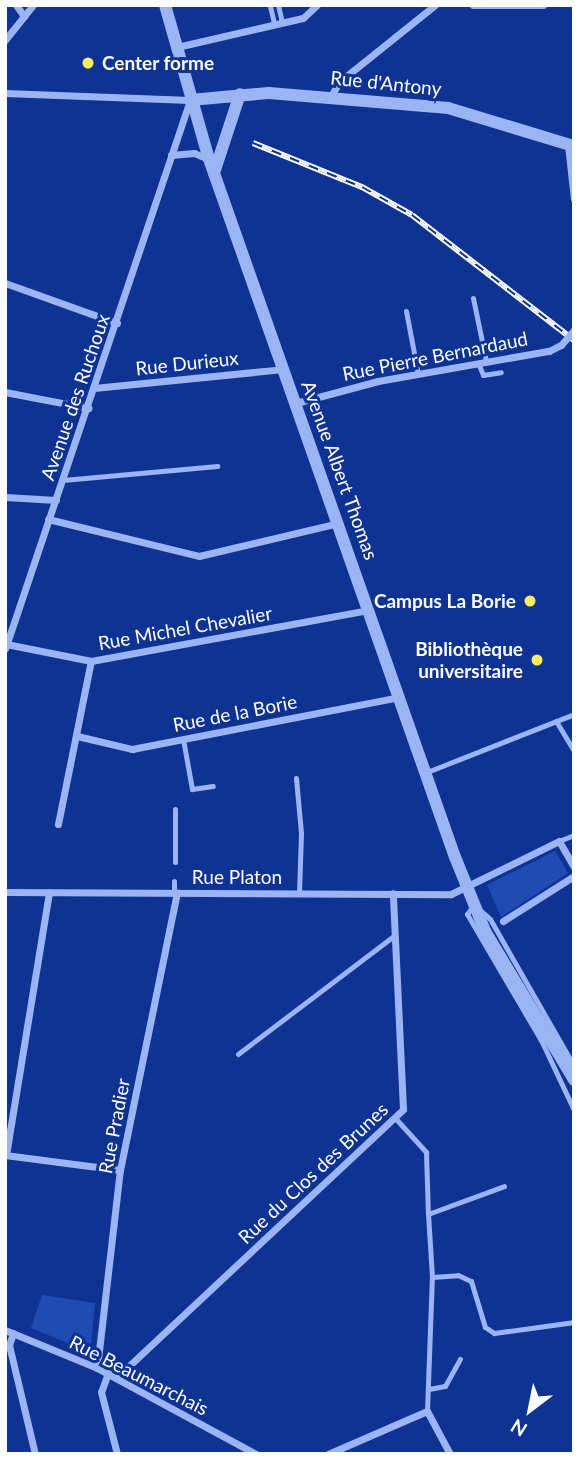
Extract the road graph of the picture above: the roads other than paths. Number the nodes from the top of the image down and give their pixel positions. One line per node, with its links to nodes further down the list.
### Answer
1 (16, 5): 10 (street)
2 (33, 5): 10 (street)
3 (165, 5): 13 (street, Avenue Albert Thomas)
4 (278, 5): 11 (lane)
5 (317, 5): 11 (street)
6 (435, 5): 16 (street)
7 (472, 5): 8 (street)
8 (543, 5)
9 (270, 6): 11 (lane)
10 (24, 16): 12 (street)
11 (278, 23): 13 (street)
12 (5, 40)
13 (177, 47): 17 (street, Avenue Albert Thomas)
14 (5, 93): 17 (street)
15 (240, 94): 16 (street, Rue d'Antony); 17 (street, Rue d'Antony); 21 (street)
16 (331, 96): 18 (street, Rue d'Antony)
17 (190, 100): 19 (street, Avenue des Ruchoux); 20 (street, Avenue Albert Thomas)
18 (571, 146): 22 (street)
19 (171, 155): 20 (street); 26 (street, Avenue des Ruchoux)
20 (209, 159): 21 (street, Avenue Albert Thomas)
21 (214, 174): 29 (street, Avenue Albert Thomas)
22 (574, 199)
23 (5, 284): 26 (street)
24 (473, 298): 28 (lane)
25 (406, 311): 31 (lane)
26 (117, 323): 32 (street, Avenue des Ruchoux)
27 (574, 330): 28 (street, Rue Pierre Bernardaud, bridge)
28 (482, 362): 30 (lane); 31 (street, Rue Pierre Bernardaud)
29 (283, 369): 32 (street, Rue Durieux); 34 (street, Avenue Albert Thomas)
30 (501, 372)
31 (418, 374): 34 (street, Rue Pierre Bernardaud)
32 (94, 388): 35 (street, Avenue des Ruchoux)
33 (5, 392): 35 (street)
34 (296, 402): 41 (street, Avenue Albert Thomas)
35 (88, 408): 37 (street, Avenue des Ruchoux)
36 (218, 466): 37 (lane)
37 (63, 480): 39 (street, Avenue des Ruchoux)
38 (5, 497): 39 (street)
39 (56, 500): 40 (street, Avenue des Ruchoux)
40 (48, 519): 41 (street); 43 (street, Avenue des Ruchoux)
41 (339, 523): 42 (street, Avenue Albert Thomas)
42 (369, 610): 44 (street, Rue Michel Chevalier); 45 (street, Avenue Albert Thomas)
43 (6, 647): 44 (street, Rue Michel Chevalier)
44 (92, 661): 48 (street)
45 (399, 697): 49 (street, Rue de la Borie); 51 (street, Avenue Albert Thomas)
46 (574, 714): 47 (lane)
47 (556, 721): 50 (lane); 51 (lane)
48 (77, 736): 49 (street, Rue de la Borie); 55 (street)
49 (183, 739): 53 (lane)
50 (574, 751)
51 (425, 773): 62 (street, Avenue Albert Thomas)
52 (296, 778): 66 (lane)
53 (213, 786)
54 (175, 809): 58 (lane)
55 (58, 824)
56 (574, 835): 57 (lane)
57 (559, 841): 59 (street); 62 (street, Rue Platon)
58 (175, 862)
59 (574, 867)
60 (574, 876): 69 (street)
61 (174, 881): 65 (lane)
62 (466, 887): 67 (street, Rue Platon); 68 (street, Avenue Albert Thomas)
63 (5, 892): 64 (street, Rue Platon)
64 (49, 892): 65 (street, Rue Platon); 75 (street)
65 (176, 893): 66 (street, Rue Platon); 76 (street, Rue Pradier)
66 (299, 893): 67 (street, Rue Platon)
67 (393, 893): 70 (street, Rue du Clos des Brunes)
68 (474, 905): 72 (street, Avenue Albert Thomas); 73 (lane)
69 (503, 921)
70 (396, 935): 71 (lane); 74 (street, Rue du Clos des Brunes)
71 (238, 1054)
72 (573, 1077)
73 (574, 1110)
74 (396, 1119): 78 (lane); 85 (street, Rue du Clos des Brunes)
75 (6, 1155): 76 (street)
76 (120, 1170): 83 (street, Rue Pradier)
77 (504, 1186): 78 (lane)
78 (428, 1214): 79 (lane)
79 (432, 1277): 80 (lane); 86 (lane)
80 (574, 1322)
81 (9, 1332): 83 (street, Rue Beaumarchais); 88 (street)
82 (460, 1359): 86 (lane)
83 (97, 1368): 84 (street, Rue Beaumarchais)
84 (108, 1373): 85 (street, Rue Beaumarchais); 89 (street)
85 (116, 1378): 90 (street, Rue Beaumarchais)
86 (429, 1389): 87 (lane)
87 (427, 1411): 91 (street); 92 (street)
88 (35, 1454)
89 (117, 1454)
90 (257, 1454)
91 (328, 1454)
92 (450, 1454)

